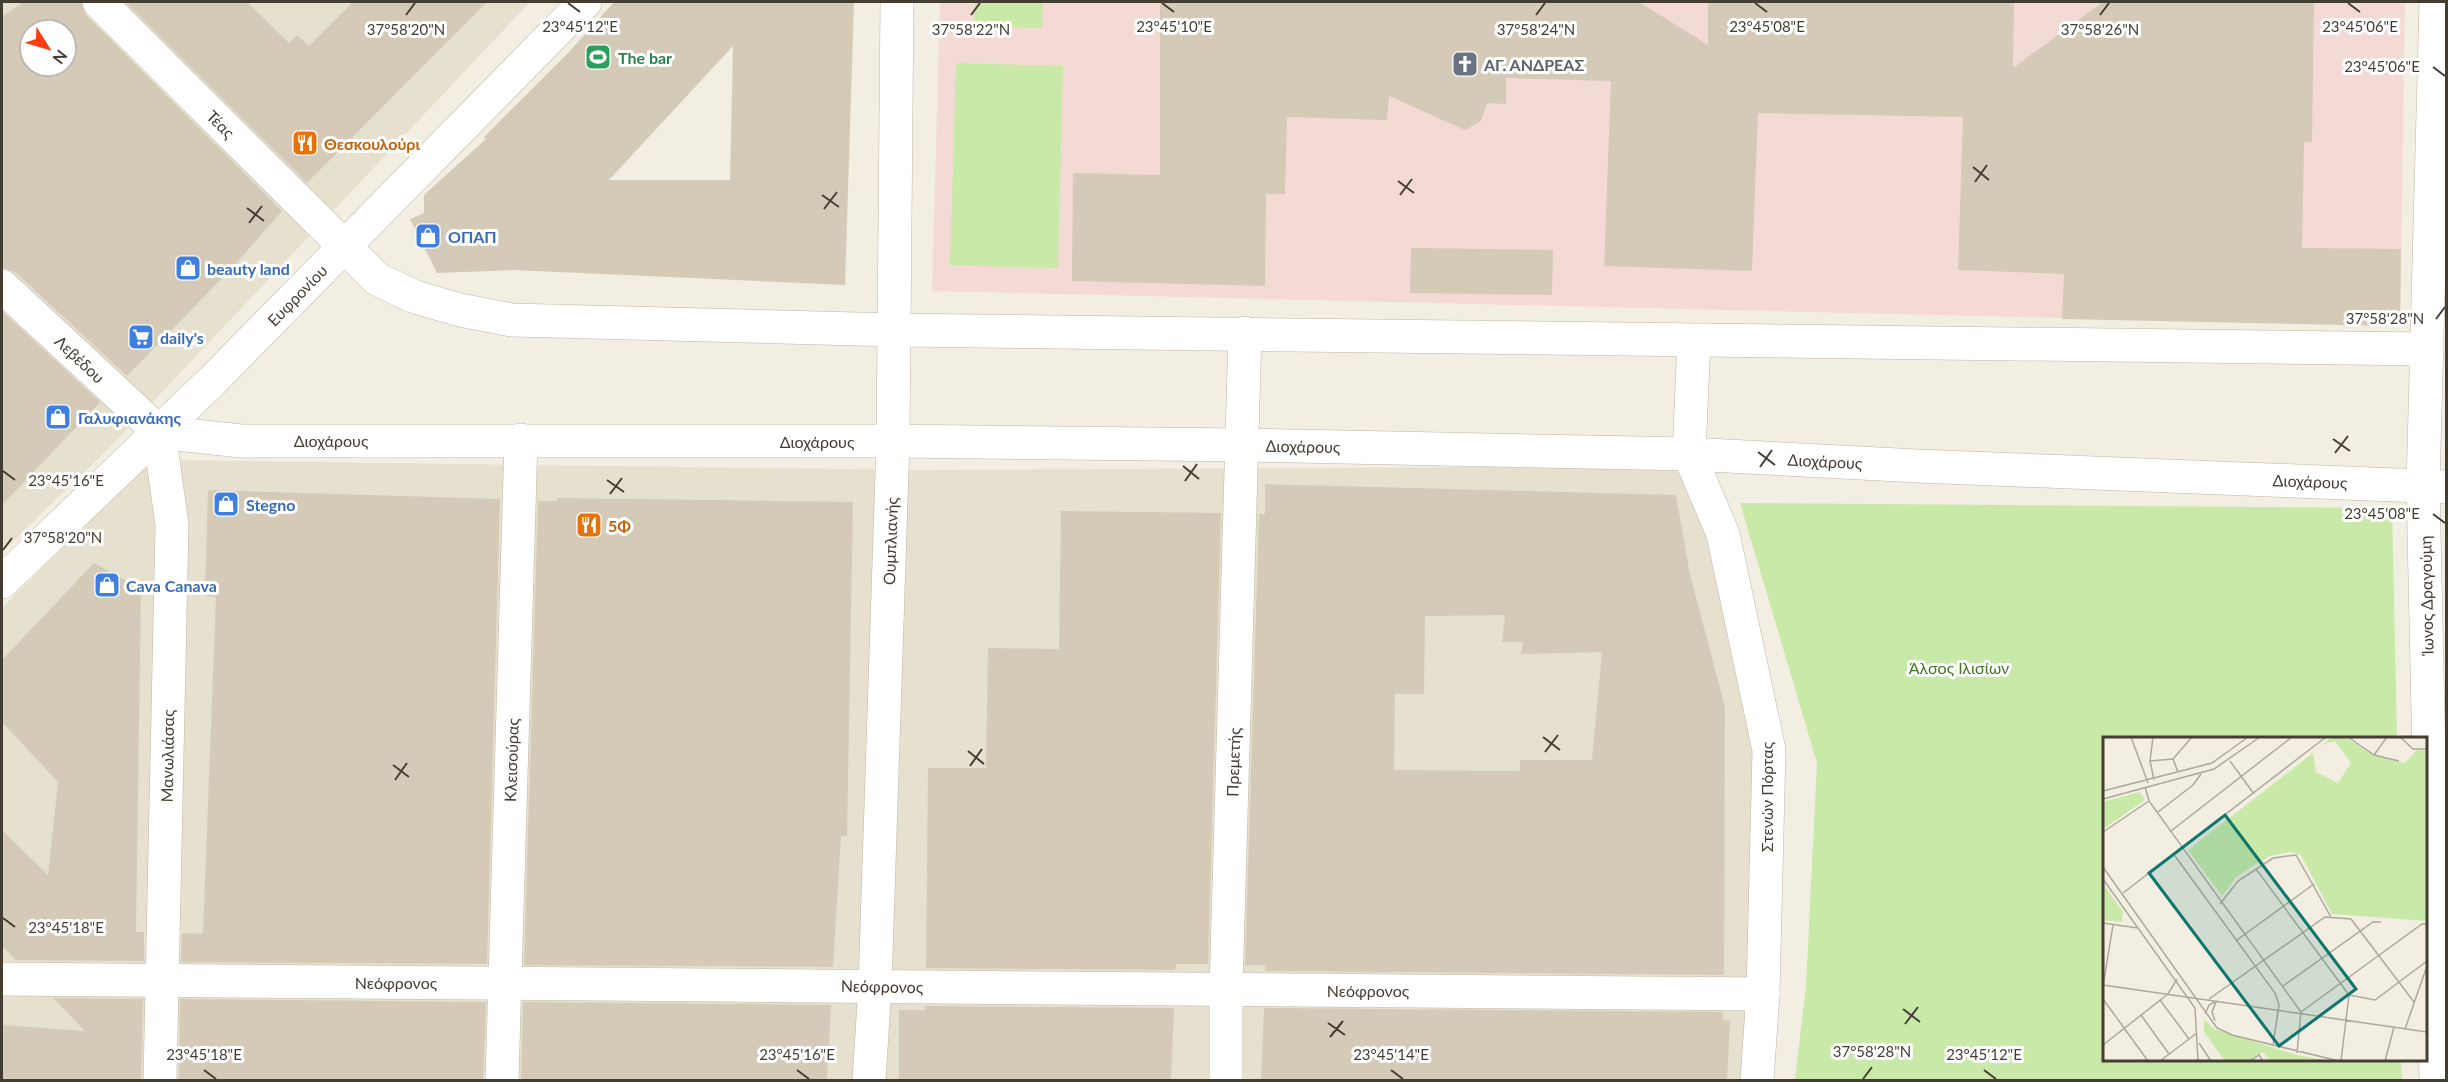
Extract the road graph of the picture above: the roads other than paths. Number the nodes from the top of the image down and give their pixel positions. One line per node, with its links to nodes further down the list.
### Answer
1 (99, 2): 5 (street, Τέας)
2 (585, 2): 5 (street, Ευφρονίου)
3 (897, 2): 7 (street, Ουμπλιανής)
4 (2436, 2): 10 (street, Ίωνος Δραγούμη)
5 (344, 247): 7 (street); 11 (street, Ευφρονίου)
6 (2, 286): 11 (street, Λεβέδου)
7 (895, 330): 8 (street); 13 (street, Ουμπλιανής)
8 (1245, 333): 9 (street); 14 (street, Πρεμετής)
9 (1694, 341): 10 (street); 15 (street)
10 (2427, 349): 16 (street, Ίωνος Δραγούμη)
11 (159, 432): 12 (street, Διοχάρους); 17 (street, Ευφρονίου); 19 (street, Μανωλιάσας)
12 (520, 440): 13 (street, Διοχάρους); 20 (street, Κλεισούρας)
13 (893, 441): 14 (street, Διοχάρους); 21 (street, Ουμπλιανής)
14 (1242, 444): 15 (street, Διοχάρους); 22 (street, Πρεμετής)
15 (1689, 454): 16 (street, Διοχάρους); 23 (street, Στενών Πόρτας)
16 (2435, 487): 29 (street, Ίωνος Δραγούμη)
17 (2, 582)
18 (2, 979): 19 (street, Νεόφρονος)
19 (164, 980): 20 (street, Νεόφρονος); 24 (street, Μανωλιάσας)
20 (505, 983): 21 (street, Νεόφρονος); 25 (street, Κλεισούρας)
21 (875, 986): 22 (street, Νεόφρονος); 26 (street, Ουμπλιανής)
22 (1226, 989): 23 (street, Νεόφρονος); 27 (street, Πρεμετής)
23 (1763, 994): 28 (street, Στενών Πόρτας)
24 (160, 1080)
25 (502, 1080)
26 (869, 1080)
27 (1226, 1080)
28 (1757, 1080)
29 (2436, 1080)

